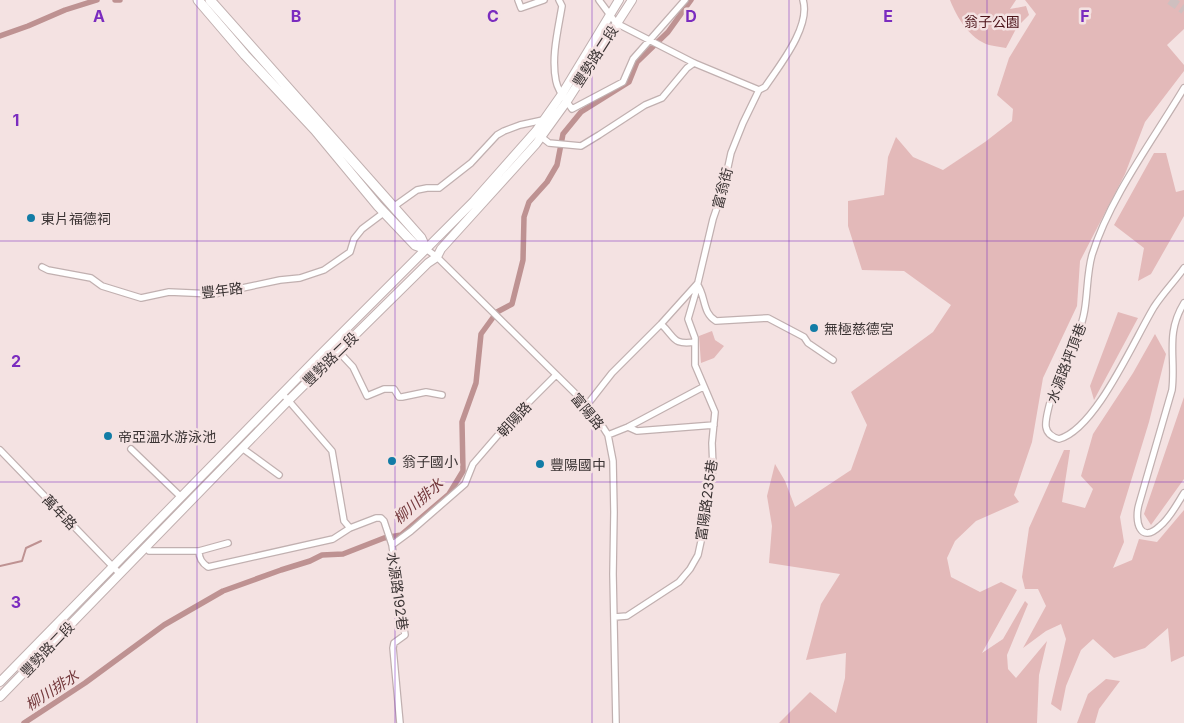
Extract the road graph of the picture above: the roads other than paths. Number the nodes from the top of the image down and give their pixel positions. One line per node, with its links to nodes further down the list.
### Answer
1 (198, 0): 19 (highway)
2 (210, 0): 19 (highway)
3 (518, 0): 4 (street)
4 (544, 0)
5 (559, 0): 17 (street)
6 (599, 0): 11 (street)
7 (619, 0): 11 (main road, 豐勢路二段)
8 (632, 0): 12 (main road, 豐勢路二段)
9 (685, 0): 13 (street)
10 (803, 0): 16 (street)
11 (610, 15): 12 (street); 17 (main road, 豐勢路二段)
12 (616, 23): 13 (street); 17 (main road, 豐勢路二段)
13 (651, 42): 14 (street); 17 (street)
14 (694, 62): 16 (street); 20 (street)
15 (1184, 88): 26 (street, 水源路坪頂巷)
16 (758, 90): 27 (street, 富翁街)
17 (564, 97): 18 (main road, 豐勢路二段); 20 (main road, 豐勢路二段)
18 (543, 120): 20 (main road, 豐勢路二段); 21 (street)
19 (318, 127): 23 (highway)
20 (538, 134): 23 (main road, 豐勢路二段); 24 (main road, 豐勢路二段)
21 (396, 204)
22 (382, 214): 25 (street, 豐年路)
23 (426, 249): 24 (street, 富陽路); 30 (main road, 豐勢路二段)
24 (437, 257): 32 (main road, 豐勢路二段); 34 (street, 富陽路)
25 (42, 267)
26 (1184, 268)
27 (697, 284): 29 (street, 富翁街); 31 (street, 富陽路235巷); 33 (street)
28 (1184, 303): 47 (street)
29 (661, 324): 31 (street); 39 (street, 富翁街)
30 (335, 340): 32 (street); 36 (main road, 豐勢路二段)
31 (695, 342): 35 (street, 富陽路235巷)
32 (338, 351): 37 (street); 38 (main road, 豐勢路二段)
33 (832, 360)
34 (556, 375): 39 (street, 富陽路); 51 (street, 朝陽路)
35 (703, 387): 40 (street, 富陽路235巷); 41 (street)
36 (282, 394): 38 (street); 48 (main road, 豐勢路二段)
37 (442, 395)
38 (288, 400): 43 (main road, 豐勢路二段); 49 (street)
39 (587, 405): 42 (street, 富陽路)
40 (714, 425): 41 (street); 56 (street, 富陽路235巷)
41 (628, 427): 42 (street)
42 (608, 436): 56 (street, 富陽路)
43 (242, 448): 46 (street); 52 (main road, 豐勢路二段)
44 (131, 449): 48 (street)
45 (0, 450): 54 (street, 萬年路)
46 (279, 475)
47 (1184, 493)
48 (181, 496): 54 (main road, 豐勢路二段)
49 (350, 528): 51 (street, 水源路192巷); 53 (street)
50 (228, 543): 53 (street)
51 (392, 545): 59 (street, 水源路192巷)
52 (146, 547): 53 (street); 55 (main road, 豐勢路二段)
53 (199, 551)
54 (112, 567): 55 (street, 萬年路); 57 (main road, 豐勢路二段)
55 (120, 573): 58 (main road, 豐勢路二段)
56 (615, 617): 60 (street, 富陽路)
57 (0, 682)
58 (0, 696)
59 (400, 723)
60 (616, 723)

